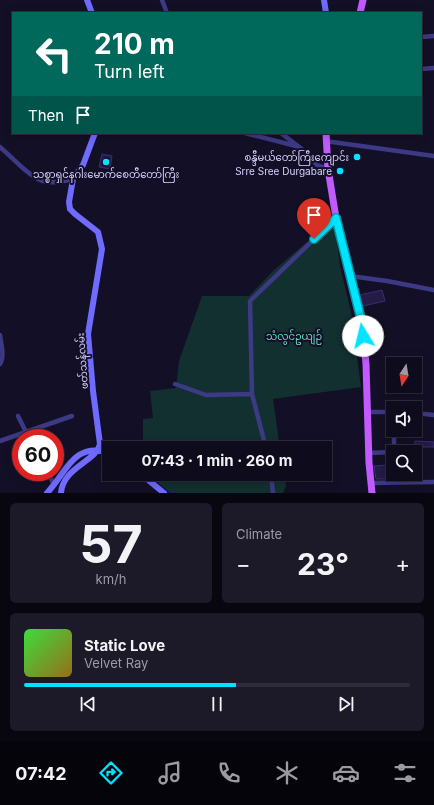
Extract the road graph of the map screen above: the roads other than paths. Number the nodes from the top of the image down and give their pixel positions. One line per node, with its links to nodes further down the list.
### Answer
1 (88, 0): 5 (street)
2 (162, 0): 6 (street)
3 (324, 0): 7 (street)
4 (363, 0): 8 (main road)
5 (92, 12)
6 (167, 12)
7 (326, 12)
8 (360, 12)
9 (434, 36): 10 (street)
10 (422, 37)
11 (434, 68): 12 (street)
12 (422, 69)
13 (95, 134): 21 (street)
14 (248, 134): 18 (street)
15 (282, 134): 18 (street)
16 (326, 137): 19 (street); 20 (main road)
17 (0, 147): 21 (street)
18 (298, 147): 20 (street)
19 (434, 156)
20 (328, 169): 22 (main road)
21 (73, 179): 40 (street, ဖတ်သန်လမ်း)
22 (336, 218): 23 (main road); 28 (street)
23 (350, 276): 24 (street); 29 (main road)
24 (434, 290)
25 (0, 335): 26 (street)
26 (0, 364)
27 (175, 384): 28 (street)
28 (252, 394): 39 (street)
29 (367, 412): 30 (street); 43 (main road)
30 (386, 412)
31 (422, 414): 32 (street)
32 (434, 415)
33 (18, 416): 35 (street)
34 (72, 416): 36 (street)
35 (24, 429)
36 (34, 429)
37 (12, 437): 38 (street)
38 (0, 441)
39 (264, 441)
40 (99, 450): 41 (street); 49 (street); 51 (street)
41 (102, 451)
42 (386, 452): 43 (street)
43 (368, 453): 48 (main road)
44 (52, 481): 49 (street)
45 (149, 481): 52 (street)
46 (272, 481): 53 (street)
47 (434, 482): 48 (street)
48 (371, 483): 54 (main road)
49 (54, 485): 50 (street)
50 (46, 493)
51 (62, 493)
52 (164, 493)
53 (273, 493)
54 (372, 493)

